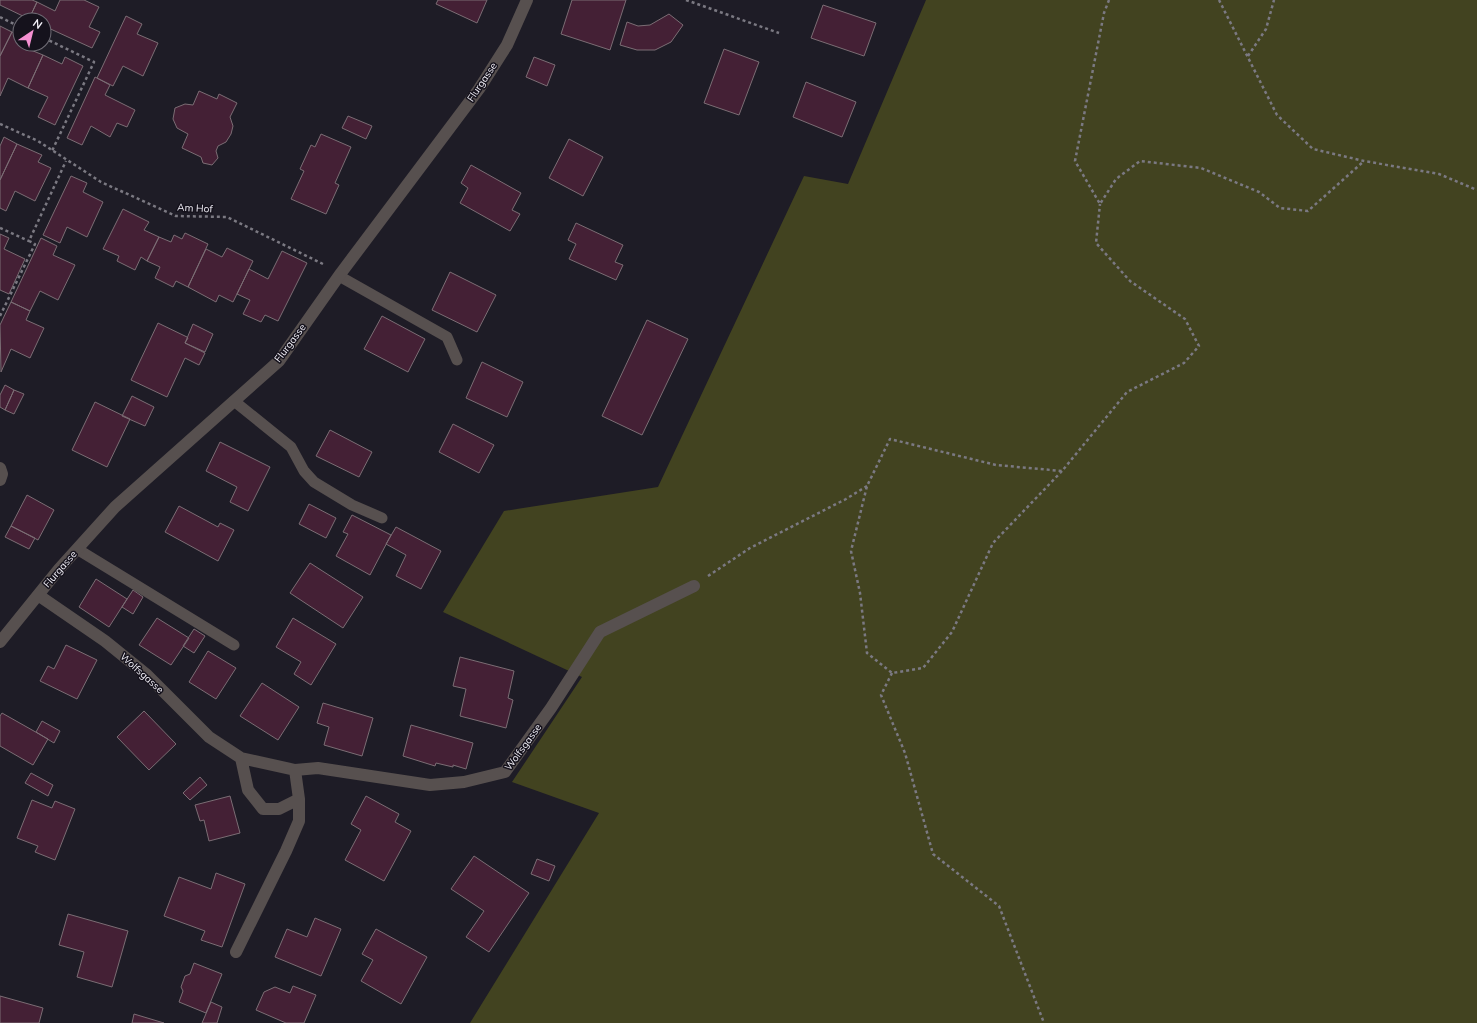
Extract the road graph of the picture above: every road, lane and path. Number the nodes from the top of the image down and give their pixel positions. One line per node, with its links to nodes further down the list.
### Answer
1 (527, 0): 19 (street, Flurgasse)
2 (686, 0): 8 (path)
3 (1109, 0): 16 (path)
4 (1219, 0): 10 (path)
5 (1274, 0): 10 (path)
6 (0, 18): 7 (path)
7 (12, 23)
8 (779, 33)
9 (52, 42): 12 (path)
10 (1248, 56): 14 (path)
11 (0, 124): 12 (path, Am Hof)
12 (52, 151): 13 (path, Am Hof)
13 (66, 161): 18 (path); 19 (path, Am Hof)
14 (1364, 161): 15 (path); 16 (path)
15 (1477, 190)
16 (1100, 204): 24 (path)
17 (0, 228): 18 (path)
18 (29, 241): 20 (path)
19 (340, 275): 21 (lane); 22 (street, Flurgasse)
20 (0, 316)
21 (457, 360)
22 (234, 401): 27 (lane); 28 (street, Flurgasse)
23 (0, 468): 25 (street)
24 (1062, 471): 26 (path); 33 (path)
25 (0, 480)
26 (867, 486): 29 (path); 33 (path)
27 (382, 518)
28 (77, 549): 30 (street, Flurgasse); 32 (lane)
29 (694, 586): 35 (street, Wolfsgasse)
30 (38, 595): 31 (street, Flurgasse); 34 (street, Wolfsgasse)
31 (1, 637)
32 (234, 645)
33 (892, 673): 38 (path)
34 (241, 758): 35 (street, Wolfsgasse); 36 (street)
35 (295, 770): 36 (street)
36 (299, 799): 37 (street)
37 (236, 952)
38 (1044, 1023)

